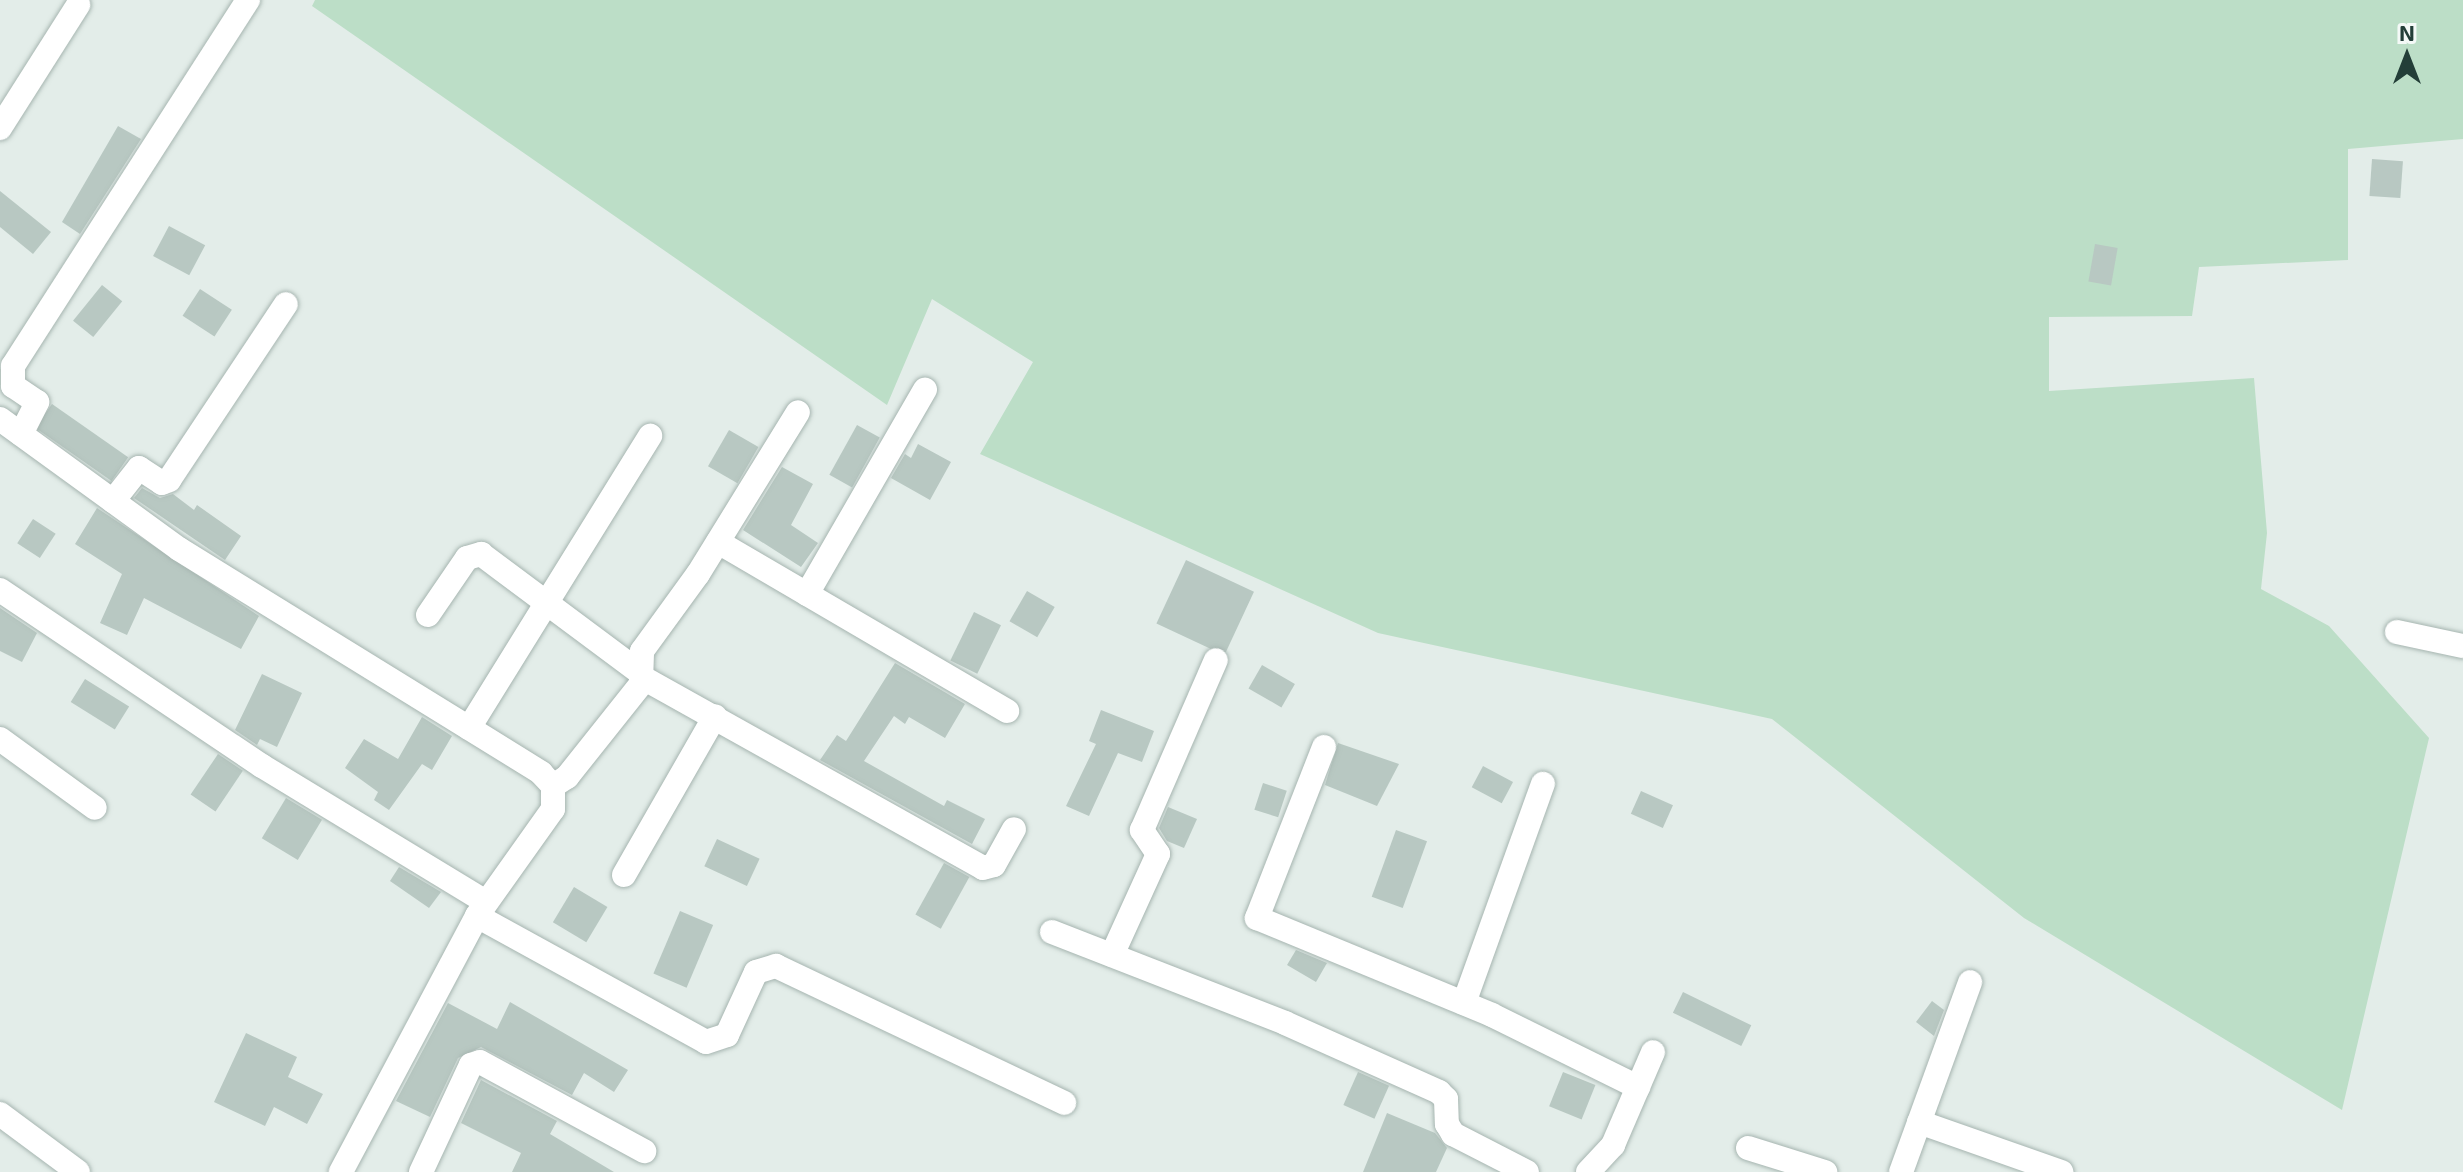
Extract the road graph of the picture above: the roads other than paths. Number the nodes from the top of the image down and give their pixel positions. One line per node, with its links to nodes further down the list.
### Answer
1 (248, 0): 8 (street)
2 (78, 5): 3 (street)
3 (0, 128)
4 (286, 304): 10 (street)
5 (925, 390): 13 (street)
6 (798, 412): 11 (street)
7 (0, 419): 8 (street)
8 (21, 434): 10 (street)
9 (650, 436): 14 (street)
10 (113, 501): 22 (street)
11 (718, 542): 13 (street); 19 (street)
12 (0, 590): 30 (street)
13 (807, 594): 20 (street)
14 (549, 603): 15 (street); 19 (street); 22 (street)
15 (428, 615)
16 (2397, 632): 17 (street)
17 (2463, 646)
18 (1216, 660): 32 (street)
19 (639, 677): 21 (street); 26 (street)
20 (1007, 711)
21 (715, 716): 28 (street); 29 (street)
22 (469, 728): 26 (street)
23 (0, 739): 27 (street)
24 (1324, 747): 34 (street)
25 (1543, 784): 34 (street)
26 (553, 786): 30 (street)
27 (95, 808)
28 (1014, 829)
29 (624, 875)
30 (482, 909): 37 (street); 43 (street)
31 (1052, 932): 32 (street)
32 (1112, 955): 45 (street)
33 (1970, 982): 39 (street)
34 (1464, 1003): 36 (street)
35 (1653, 1052): 36 (street)
36 (1638, 1087): 46 (street)
37 (1064, 1103)
38 (0, 1114): 42 (street)
39 (1919, 1122): 48 (street); 49 (street)
40 (1748, 1148): 47 (street)
41 (644, 1151): 44 (street)
42 (71, 1170)
43 (341, 1172)
44 (421, 1172)
45 (1527, 1172)
46 (1588, 1172)
47 (1825, 1172)
48 (1901, 1172)
49 (2061, 1172)

